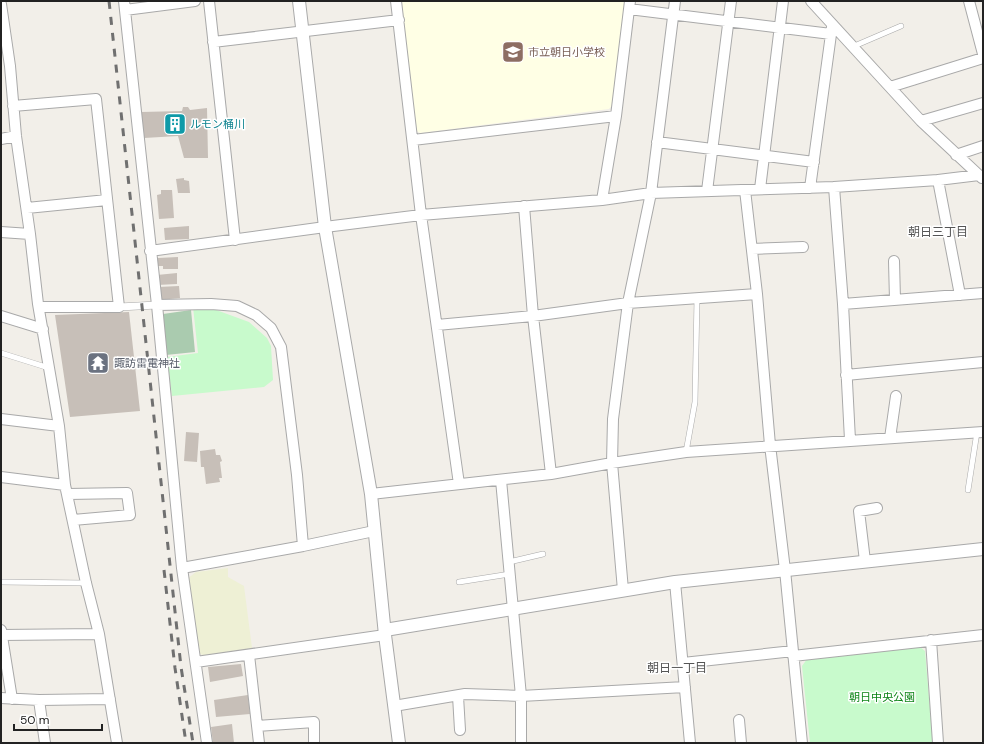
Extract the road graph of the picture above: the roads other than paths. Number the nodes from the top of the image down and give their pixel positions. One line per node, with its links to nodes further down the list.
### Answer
1 (195, 1): 10 (street)
2 (209, 1): 21 (street)
3 (299, 1): 20 (street)
4 (396, 1): 15 (street)
5 (675, 1): 14 (street)
6 (731, 1): 16 (street)
7 (783, 1): 18 (street)
8 (811, 1): 19 (street)
9 (969, 1): 23 (street)
10 (168, 3): 12 (street)
11 (1, 4): 25 (street)
12 (124, 5): 59 (street)
13 (629, 5): 14 (street); 29 (street)
14 (673, 14): 16 (street); 34 (street)
15 (399, 20): 20 (street); 33 (street)
16 (728, 21): 18 (street); 36 (street)
17 (901, 26): 22 (lane)
18 (780, 27): 19 (street); 38 (street)
19 (832, 30): 22 (street); 39 (street)
20 (302, 31): 21 (street); 53 (street)
21 (213, 42): 56 (street)
22 (852, 47): 26 (street)
23 (983, 54)
24 (983, 58): 26 (street)
25 (6, 66): 28 (street)
26 (890, 87): 30 (street)
27 (983, 103): 30 (street)
28 (13, 106): 31 (street); 48 (street)
29 (616, 116): 33 (street); 49 (street)
30 (921, 121): 37 (street)
31 (16, 136): 32 (street); 51 (street)
32 (1, 140)
33 (412, 140): 52 (street)
34 (657, 142): 36 (street); 47 (street)
35 (983, 146): 37 (street)
36 (712, 149): 38 (street); 46 (street)
37 (956, 155): 40 (street)
38 (764, 156): 39 (street); 44 (street)
39 (814, 162): 43 (street)
40 (981, 177): 41 (street)
41 (938, 180): 42 (street); 63 (street)
42 (834, 187): 43 (street); 67 (street)
43 (810, 188): 44 (street)
44 (760, 189): 45 (street)
45 (745, 190): 46 (street); 58 (street)
46 (707, 191): 47 (street)
47 (651, 193): 49 (street); 66 (street)
48 (107, 200): 51 (street); 70 (street)
49 (602, 200): 50 (street)
50 (524, 206): 52 (street); 72 (street)
51 (27, 208): 55 (street)
52 (421, 215): 53 (street); 73 (street)
53 (325, 226): 56 (street); 94 (street)
54 (1, 232): 55 (street)
55 (30, 234): 69 (street)
56 (235, 240): 59 (street)
57 (803, 247): 58 (street)
58 (752, 249): 62 (street)
59 (150, 251): 68 (street)
60 (894, 261): 65 (street)
61 (983, 293): 63 (street)
62 (757, 294): 64 (street); 85 (street)
63 (960, 296): 65 (street)
64 (697, 298): 66 (street); 86 (lane)
65 (895, 300): 67 (street)
66 (628, 303): 72 (street); 87 (street)
67 (843, 304): 78 (street)
68 (157, 305): 70 (street); 98 (street); 103 (street)
69 (39, 306): 70 (street); 74 (street)
70 (119, 307)
71 (1, 316): 74 (street)
72 (533, 316): 73 (street); 88 (street)
73 (437, 325): 91 (street)
74 (42, 328): 77 (street)
75 (1, 353): 77 (lane)
76 (983, 362): 78 (street)
77 (49, 368): 81 (street)
78 (846, 375): 84 (street)
79 (896, 396): 83 (street)
80 (1, 419): 81 (street)
81 (59, 426): 92 (street)
82 (980, 432): 83 (street); 93 (lane)
83 (890, 438): 84 (street)
84 (850, 440): 85 (street)
85 (770, 446): 86 (street); 104 (street)
86 (686, 452): 87 (street)
87 (612, 463): 88 (street); 110 (street)
88 (551, 474): 90 (street)
89 (1, 477): 92 (street)
90 (501, 480): 91 (street); 102 (street)
91 (459, 484): 94 (street)
92 (67, 490): 96 (street); 96 (street)
93 (968, 490)
94 (371, 494): 97 (street)
95 (877, 508): 101 (street)
96 (73, 520): 109 (street)
97 (374, 531): 98 (street); 113 (street)
98 (303, 546): 103 (street)
99 (983, 549): 101 (street)
100 (543, 554): 102 (lane)
101 (865, 561): 104 (street)
102 (509, 562): 105 (street)
103 (182, 568): 119 (street)
104 (785, 570): 108 (street); 117 (street)
105 (510, 574): 107 (lane); 111 (street)
106 (1, 582): 109 (lane)
107 (459, 582)
108 (675, 582): 110 (street); 120 (street)
109 (86, 583): 114 (street)
110 (623, 590): 111 (street)
111 (513, 608): 113 (street); 123 (street)
112 (1, 633): 114 (street); 125 (street)
113 (385, 633): 118 (street); 128 (street)
114 (99, 634): 126 (street)
115 (983, 635): 116 (street)
116 (931, 640): 117 (street); 142 (street)
117 (793, 654): 120 (street); 141 (street)
118 (249, 655): 119 (street); 130 (street)
119 (196, 662): 134 (street)
120 (683, 663): 121 (street)
121 (685, 687): 123 (street); 139 (street)
122 (458, 696): 123 (street); 128 (street); 131 (street)
123 (521, 696): 138 (street)
124 (1, 698): 125 (street)
125 (12, 699): 127 (street)
126 (110, 699): 127 (street); 133 (street)
127 (39, 700): 132 (street)
128 (394, 706): 137 (street)
129 (740, 720): 140 (street)
130 (257, 726): 135 (street); 136 (street)
131 (460, 730)
132 (45, 743)
133 (117, 743)
134 (207, 743)
135 (259, 743)
136 (314, 743)
137 (399, 743)
138 (521, 743)
139 (690, 743)
140 (741, 743)
141 (802, 743)
142 (938, 743)

